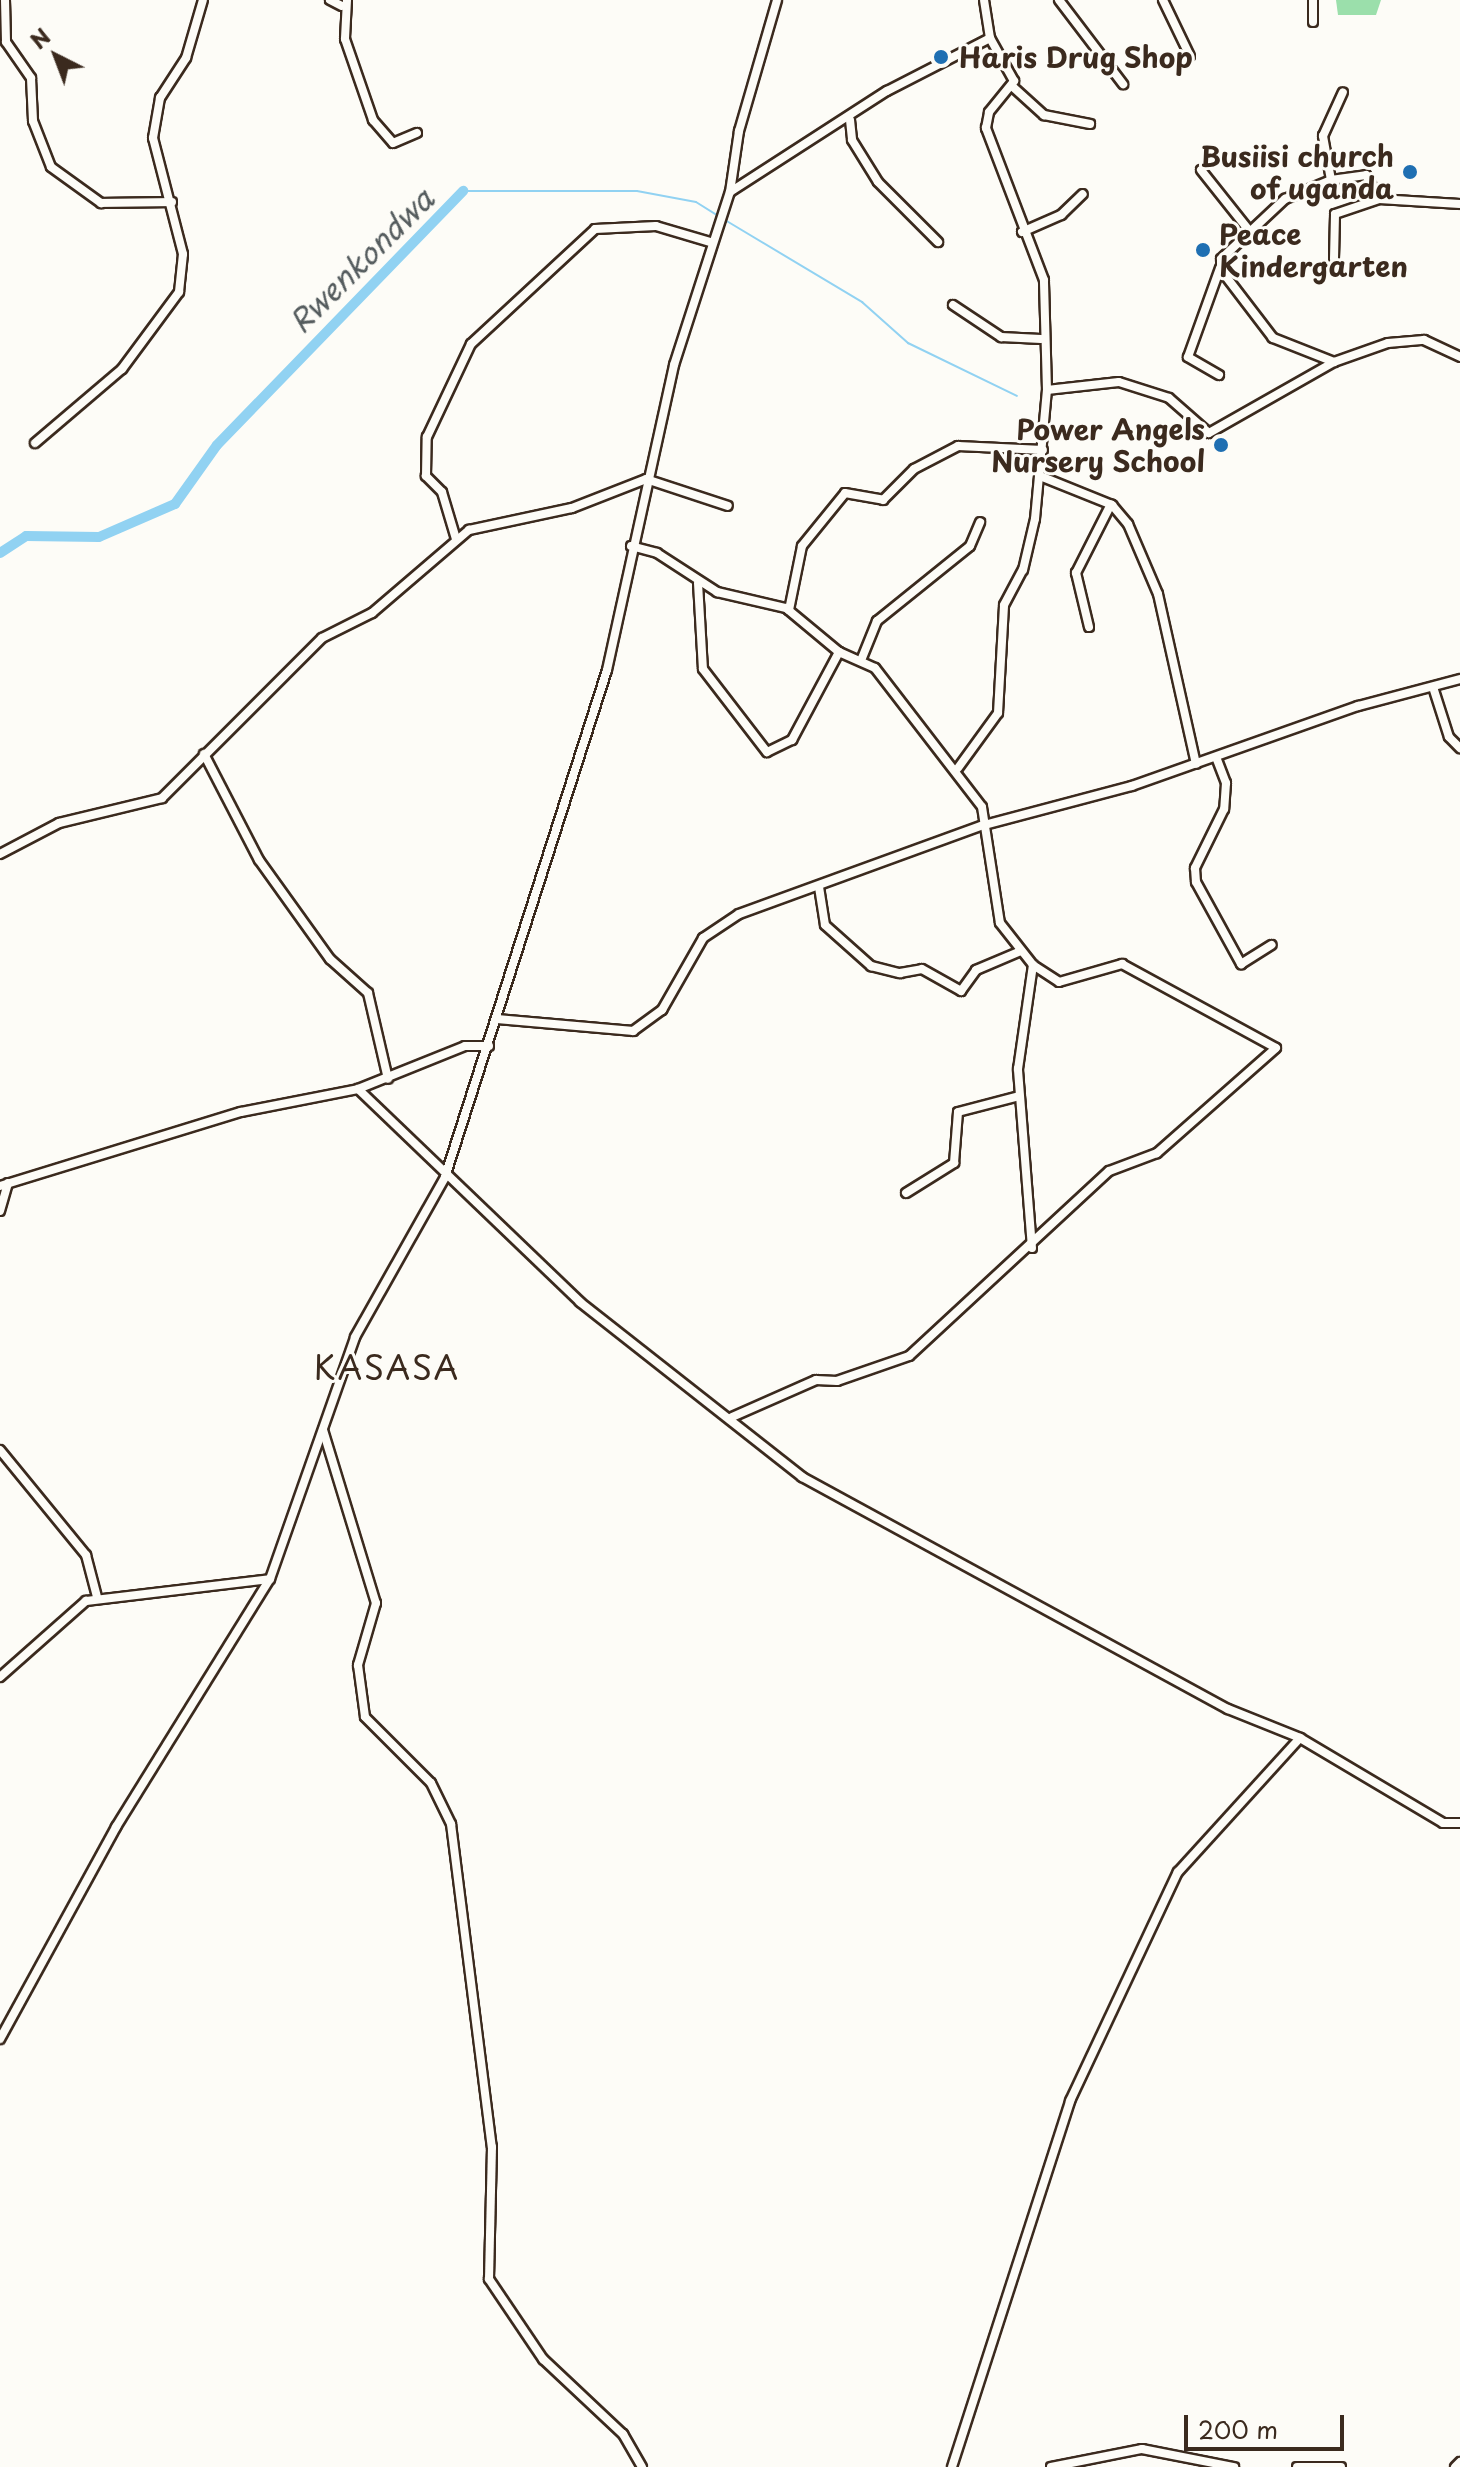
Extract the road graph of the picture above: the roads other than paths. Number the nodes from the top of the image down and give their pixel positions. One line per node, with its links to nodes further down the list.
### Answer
1 (5, 0): 24 (street)
2 (203, 0): 24 (street)
3 (330, 0): 9 (street)
4 (777, 0): 21 (street)
5 (984, 0): 11 (street)
6 (1059, 0): 13 (street)
7 (1163, 0): 12 (street)
8 (1313, 0): 10 (street)
9 (344, 3): 18 (street)
10 (1313, 22)
11 (990, 38): 14 (street); 16 (street)
12 (1190, 56)
13 (1123, 84)
14 (1013, 87): 17 (street); 27 (street)
15 (1343, 92): 20 (street)
16 (850, 120): 21 (street); 29 (street)
17 (1090, 124)
18 (417, 133)
19 (1201, 170): 26 (street)
20 (1331, 180): 23 (street); 26 (street)
21 (730, 192): 28 (street)
22 (1083, 194): 27 (street)
23 (1379, 199): 25 (street); 30 (street)
24 (172, 202): 38 (street)
25 (1460, 204)
26 (1248, 229): 31 (street)
27 (1022, 232): 33 (street)
28 (710, 242): 41 (street); 44 (street)
29 (938, 242)
30 (1334, 259)
31 (1220, 268): 35 (street); 36 (street)
32 (953, 305): 33 (street)
33 (1041, 339): 37 (street)
34 (1460, 357): 35 (street)
35 (1334, 362): 37 (street)
36 (1219, 375)
37 (1047, 390): 39 (street)
38 (35, 443)
39 (1043, 450): 40 (street); 50 (street)
40 (1040, 476): 42 (street); 60 (street)
41 (646, 479): 43 (street); 46 (street); 48 (street)
42 (1111, 504): 51 (street); 59 (street)
43 (728, 506)
44 (452, 522): 46 (street); 47 (street)
45 (980, 522): 53 (street)
46 (469, 530): 47 (street)
47 (456, 539): 57 (street)
48 (631, 546): 49 (street); 67 (street)
49 (698, 583): 50 (street); 52 (street)
50 (789, 610): 52 (street)
51 (1089, 627)
52 (839, 652): 53 (street)
53 (862, 658): 60 (street)
54 (1460, 679): 55 (street)
55 (1433, 687): 56 (street); 58 (street)
56 (1460, 748)
57 (204, 754): 62 (street); 69 (street)
58 (1216, 757): 59 (street); 64 (street)
59 (1196, 764): 61 (street)
60 (958, 768): 61 (street)
61 (984, 825): 63 (street); 65 (street)
62 (0, 854)
63 (819, 887): 65 (street); 67 (street)
64 (1271, 945)
65 (1021, 951): 66 (street)
66 (1033, 965): 71 (street); 76 (street)
67 (497, 1019): 68 (street)
68 (489, 1046): 69 (street); 72 (street)
69 (388, 1079): 70 (street)
70 (358, 1089): 72 (street); 73 (street)
71 (1019, 1096): 74 (street); 76 (street)
72 (445, 1177): 77 (street); 78 (street)
73 (4, 1184): 75 (street)
74 (906, 1193)
75 (0, 1211)
76 (1032, 1248): 77 (street)
77 (732, 1417): 83 (street)
78 (323, 1429): 80 (street); 87 (street)
79 (0, 1450): 81 (street)
80 (270, 1579): 81 (street); 85 (street)
81 (97, 1597): 82 (street)
82 (0, 1677)
83 (1300, 1738): 84 (street); 88 (street)
84 (1460, 1823)
85 (0, 2039)
86 (1460, 2462): 93 (street)
87 (642, 2467)
88 (952, 2467)
89 (1051, 2467): 90 (street)
90 (1234, 2467)
91 (1297, 2467): 92 (street)
92 (1341, 2467)
93 (1455, 2467)

